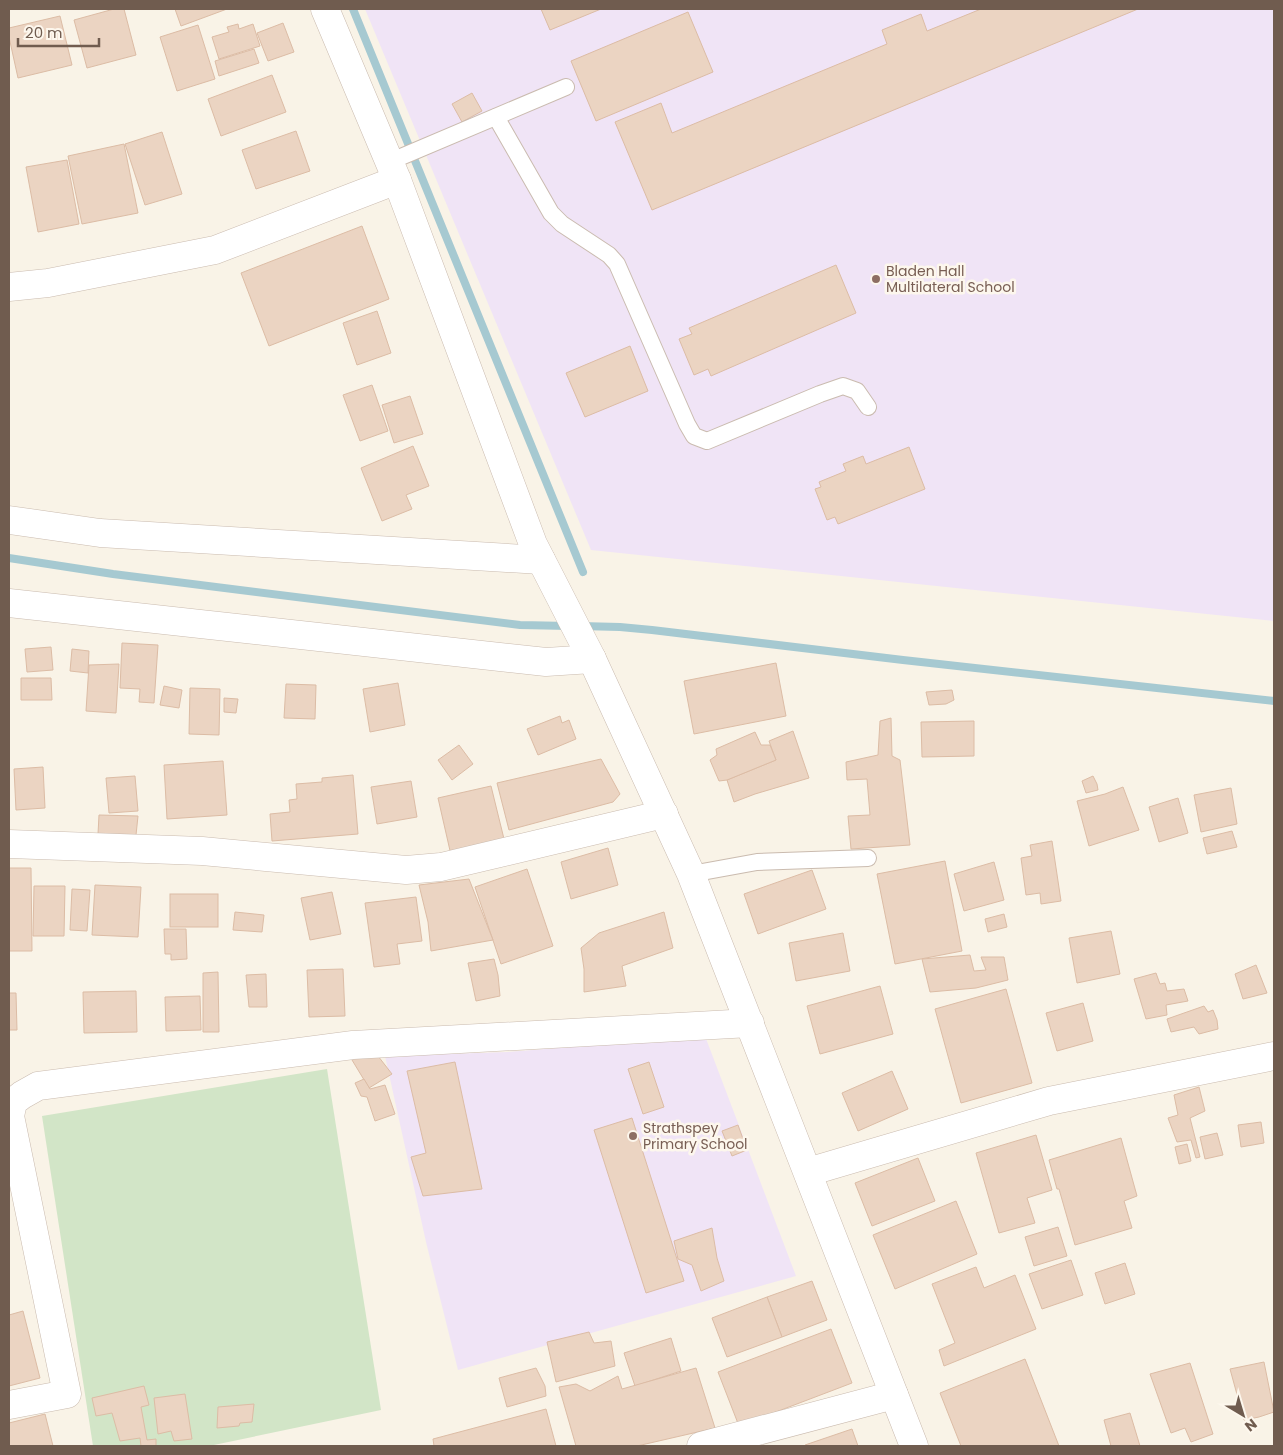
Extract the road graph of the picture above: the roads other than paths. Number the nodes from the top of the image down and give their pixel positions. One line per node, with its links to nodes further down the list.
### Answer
1 (326, 9): 4 (street)
2 (566, 87): 3 (lane)
3 (496, 117): 4 (lane); 6 (lane)
4 (393, 171): 5 (street); 8 (street)
5 (9, 287)
6 (868, 407)
7 (9, 520): 8 (street)
8 (541, 560): 10 (street)
9 (9, 603): 10 (street)
10 (592, 659): 11 (street)
11 (664, 814): 12 (street); 14 (street)
12 (9, 844)
13 (868, 858): 14 (lane)
14 (691, 874): 15 (street)
15 (750, 1023): 17 (street); 19 (street)
16 (1274, 1056): 17 (street)
17 (808, 1172): 18 (street)
18 (894, 1396): 20 (street); 21 (street)
19 (9, 1405)
20 (701, 1446)
21 (914, 1446)

